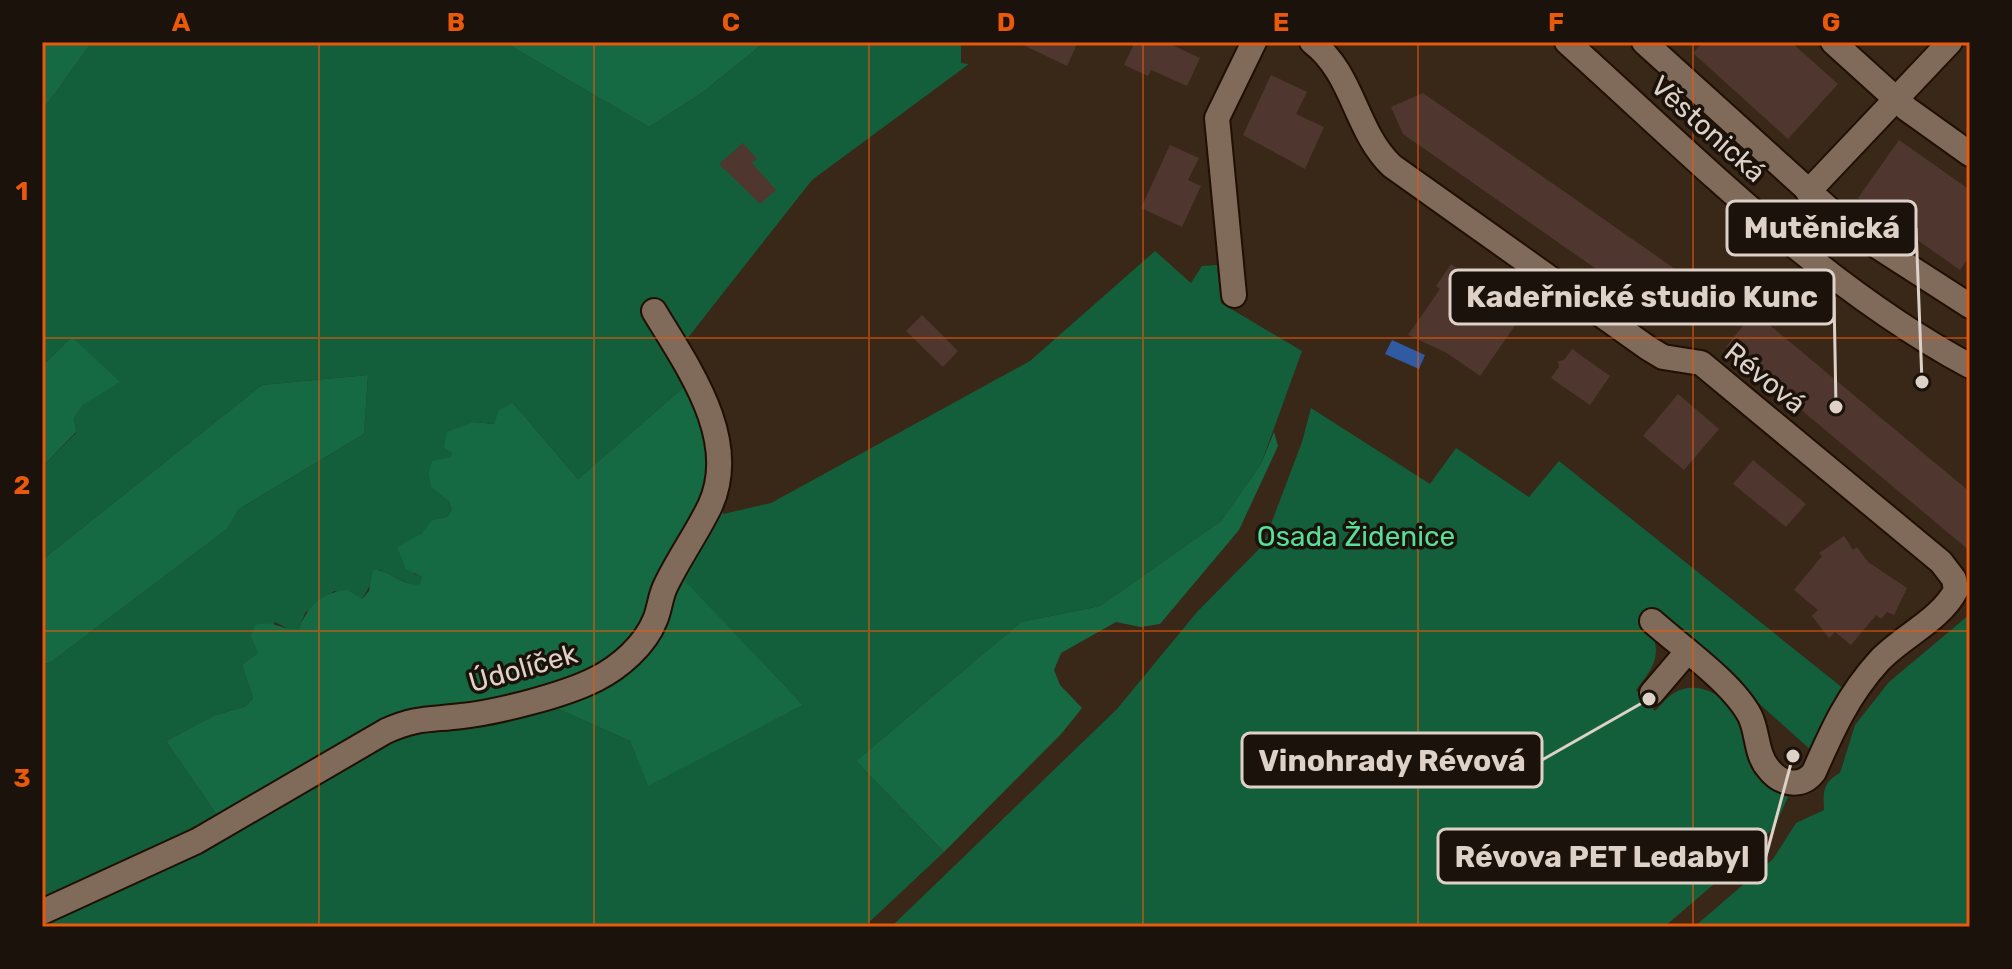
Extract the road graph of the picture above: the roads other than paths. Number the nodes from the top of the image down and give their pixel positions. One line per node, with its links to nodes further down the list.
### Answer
1 (1254, 42): 10 (street)
2 (1312, 42): 14 (street, Révová)
3 (1567, 42): 13 (street, Věstonická)
4 (1644, 42): 9 (street)
5 (1833, 42): 7 (street)
6 (1950, 42): 7 (street)
7 (1897, 100): 8 (street); 9 (street)
8 (1970, 154)
9 (1808, 192): 11 (street)
10 (1234, 295)
11 (1970, 306)
12 (654, 311): 18 (street, Údolíček)
13 (1970, 366)
14 (1963, 585): 16 (street, Révová)
15 (1652, 621): 16 (street, Révová)
16 (1687, 652): 17 (street)
17 (1652, 693)
18 (42, 912)

